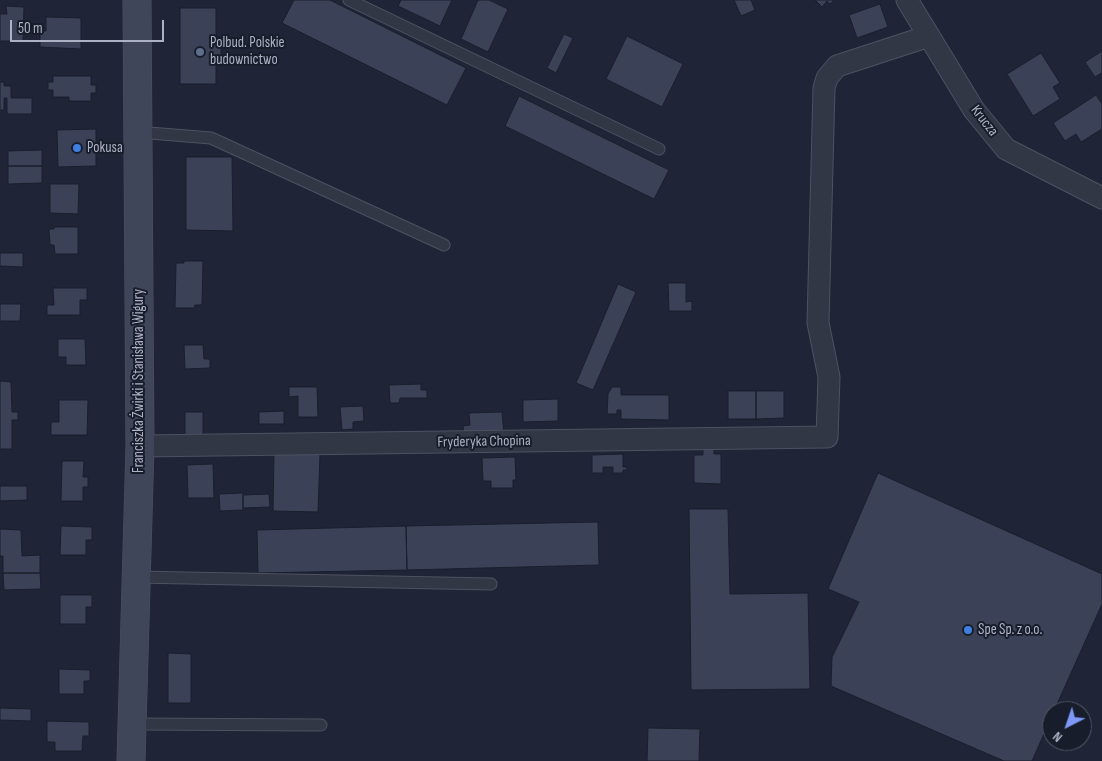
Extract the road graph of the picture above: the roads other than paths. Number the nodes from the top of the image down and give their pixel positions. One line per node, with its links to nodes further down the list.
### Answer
1 (137, 0): 5 (street, Franciszka Żwirki i Stanisława Wigury)
2 (349, 0): 6 (lane)
3 (907, 0): 4 (street, Krucza)
4 (929, 36): 7 (street, Krucza); 9 (street, Fryderyka Chopina)
5 (138, 132): 8 (lane); 9 (street, Franciszka Żwirki i Stanisława Wigury)
6 (659, 149)
7 (1102, 198)
8 (444, 245)
9 (140, 446): 10 (street, Franciszka Żwirki i Stanisława Wigury)
10 (136, 577): 11 (lane); 12 (street, Franciszka Żwirki i Stanisława Wigury)
11 (491, 584)
12 (132, 724): 13 (lane); 14 (street, Franciszka Żwirki i Stanisława Wigury)
13 (321, 725)
14 (131, 761)

